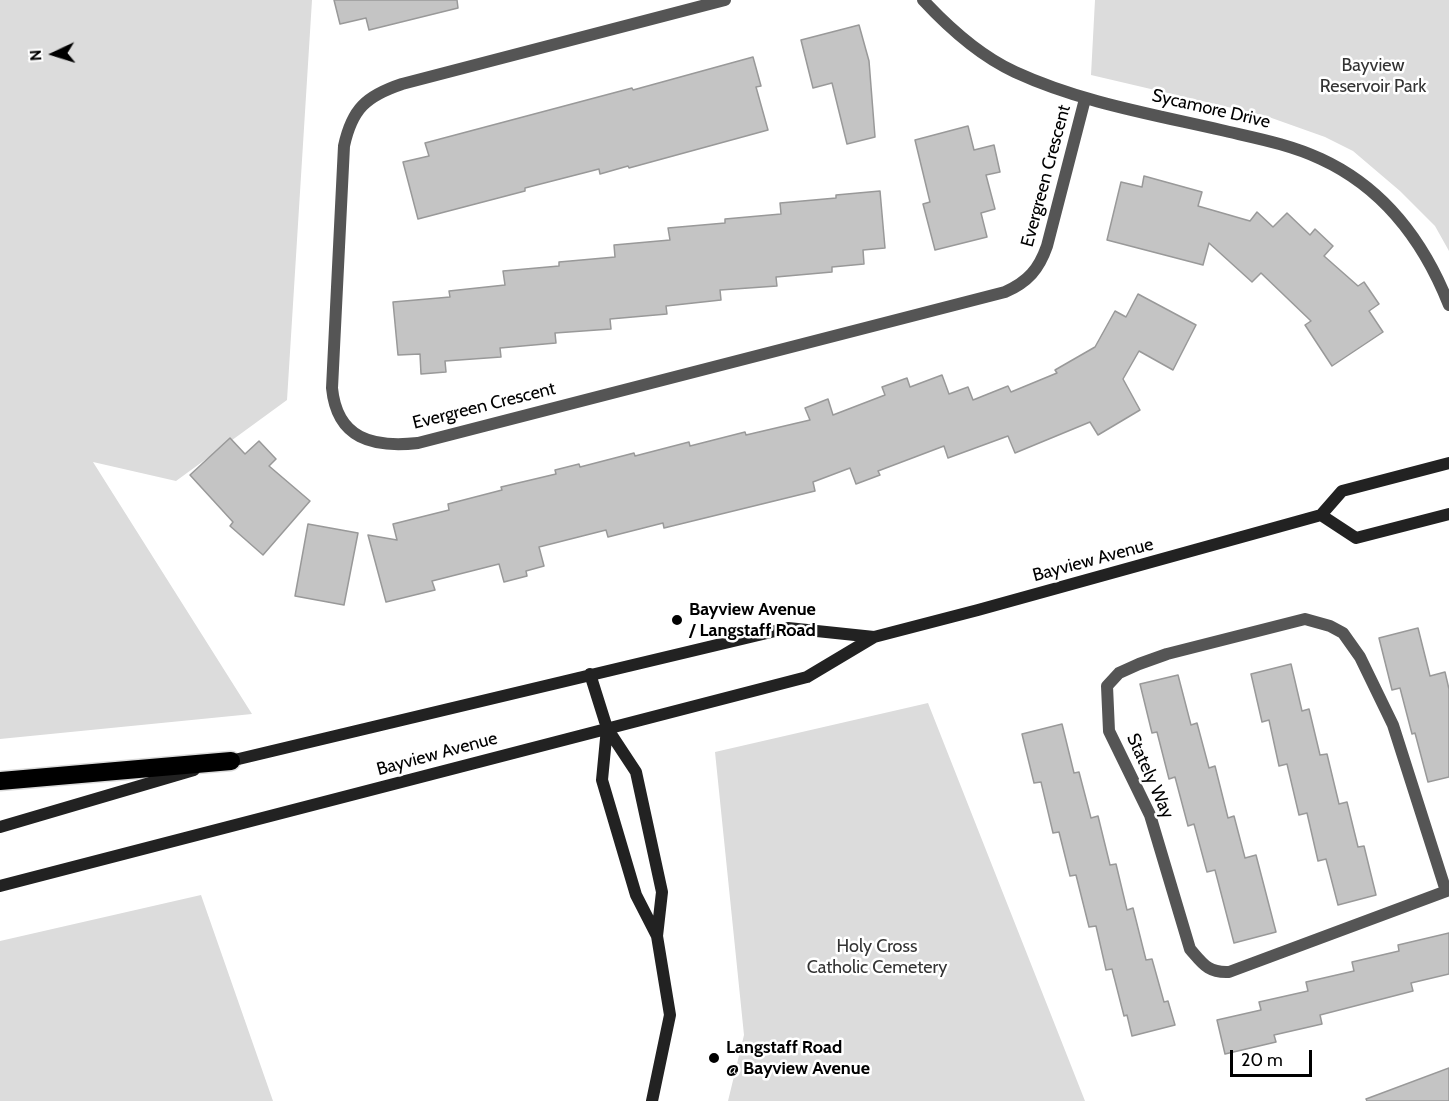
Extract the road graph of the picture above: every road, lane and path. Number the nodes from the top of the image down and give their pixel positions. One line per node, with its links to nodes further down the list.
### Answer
1 (725, 0): 3 (street, Evergreen Crescent)
2 (923, 0): 3 (street, Sycamore Drive)
3 (1085, 99): 4 (street, Sycamore Drive)
4 (1449, 305)
5 (1449, 463): 7 (main road)
6 (1449, 514): 7 (main road)
7 (1321, 515): 8 (main road, Bayview Avenue)
8 (874, 637): 9 (main road, Bayview Avenue); 10 (main road, Bayview Avenue)
9 (590, 674): 10 (main road); 11 (main road, Bayview Avenue)
10 (607, 728): 14 (main road, Bayview Avenue); 16 (main road); 16 (main road)
11 (231, 761): 12 (highway); 13 (main road, Bayview Avenue)
12 (0, 781)
13 (0, 826)
14 (0, 886)
15 (1447, 890): 15 (street, Stately Way)
16 (657, 936): 17 (main road)
17 (652, 1101)

